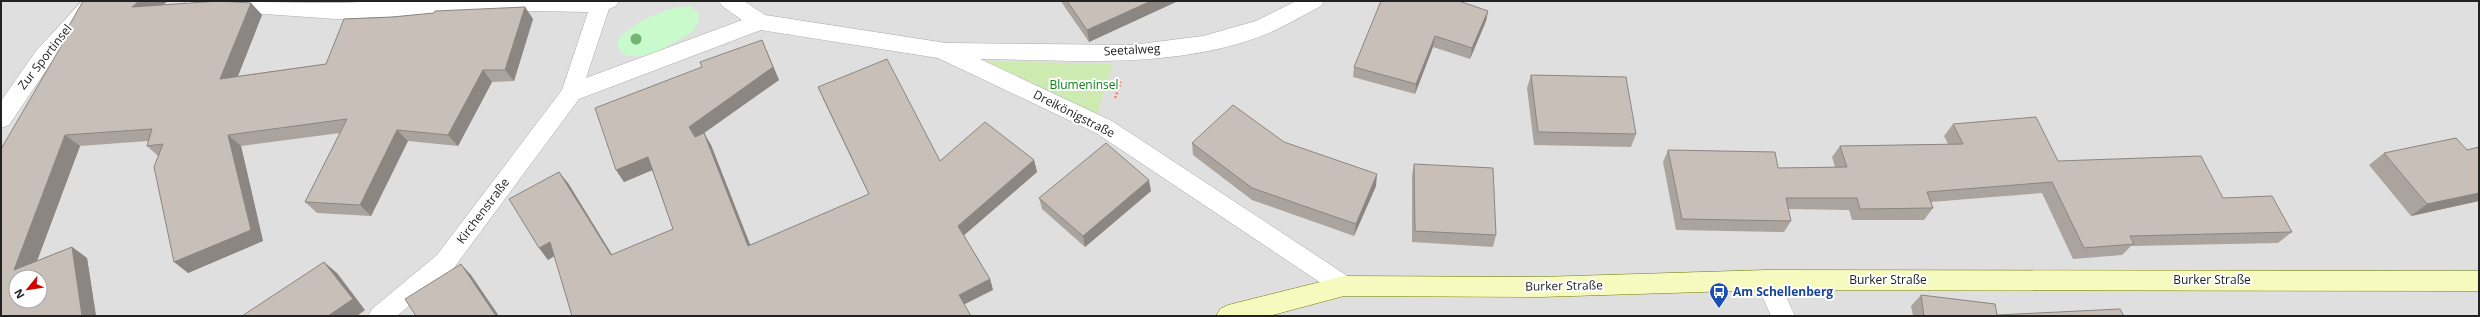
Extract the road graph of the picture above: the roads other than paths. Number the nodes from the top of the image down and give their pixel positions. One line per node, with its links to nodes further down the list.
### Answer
1 (95, 1): 9 (street, Zur Sportinsel)
2 (195, 1): 5 (street)
3 (729, 1): 6 (street, Dreikönigstraße)
4 (1314, 1): 7 (street, Seetalweg)
5 (604, 2): 8 (street, Kirchenstraße)
6 (760, 22): 7 (street, Dreikönigstraße); 8 (street)
7 (942, 50): 12 (street, Dreikönigstraße)
8 (571, 93): 13 (street, Kirchenstraße)
9 (1, 119)
10 (1767, 280): 11 (main road, Burker Straße); 12 (main road, Burker Straße); 15 (street)
11 (2479, 281)
12 (1344, 286): 14 (main road, Burker Straße)
13 (380, 316)
14 (1228, 316)
15 (1783, 316)

